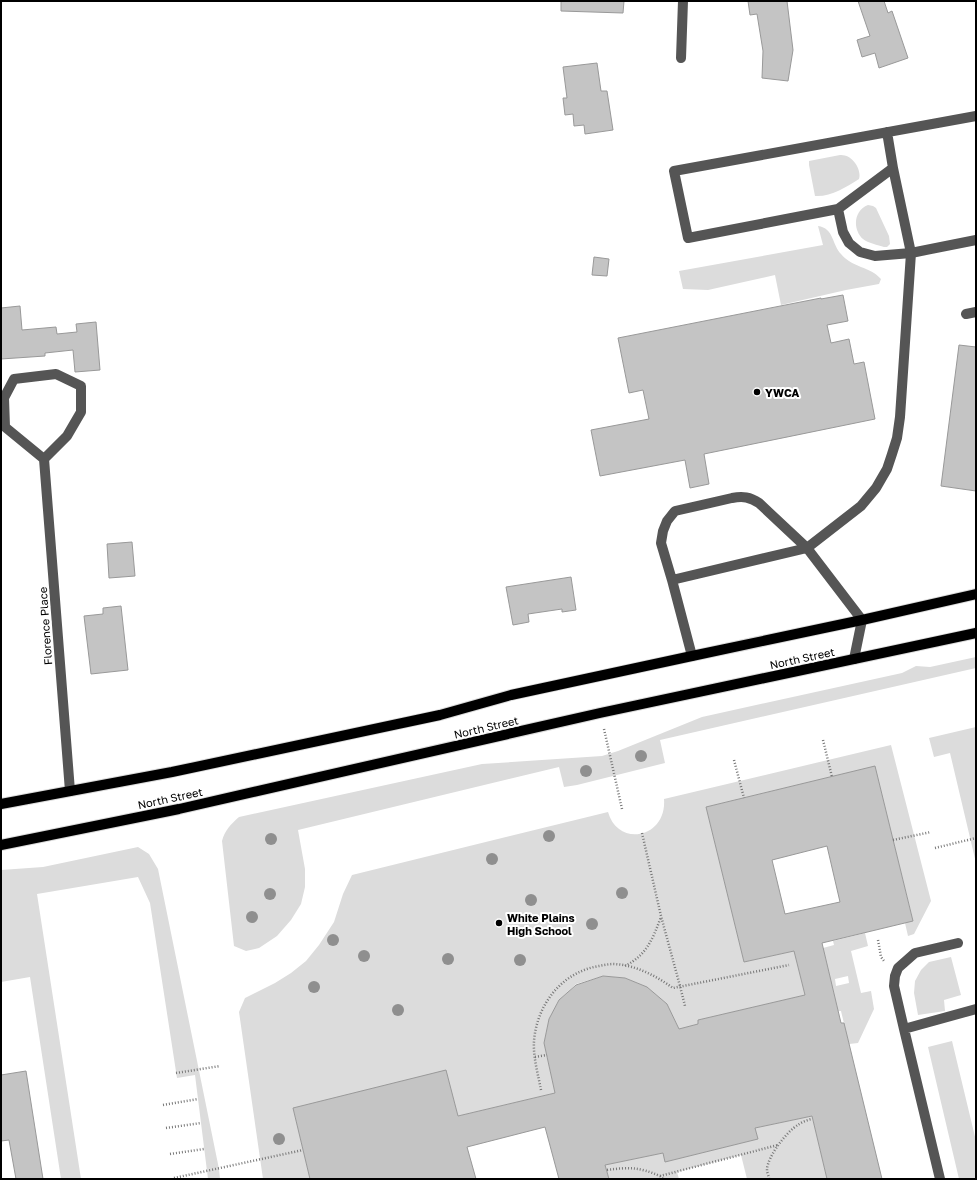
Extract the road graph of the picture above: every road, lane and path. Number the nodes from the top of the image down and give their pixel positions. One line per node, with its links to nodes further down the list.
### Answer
1 (684, 1): 2 (street)
2 (681, 58)
3 (976, 116): 4 (street)
4 (887, 132): 5 (street); 6 (street)
5 (893, 168): 6 (street); 8 (street)
6 (838, 209): 8 (street)
7 (976, 240): 8 (street)
8 (911, 253): 10 (street)
9 (44, 459): 9 (street); 21 (street, Florence Place)
10 (808, 548): 11 (street); 11 (street); 13 (street)
11 (672, 580): 15 (street)
12 (976, 594): 13 (main road, North Street)
13 (862, 620): 15 (main road, North Street); 16 (street)
14 (976, 633): 16 (main road, North Street)
15 (692, 656): 21 (main road, North Street)
16 (854, 659): 29 (main road, North Street)
17 (823, 740): 20 (path)
18 (608, 748): 24 (path)
19 (734, 760): 22 (path)
20 (832, 777)
21 (70, 791): 23 (main road, North Street)
22 (744, 798)
23 (1, 804)
24 (622, 809)
25 (931, 832): 28 (path)
26 (642, 833): 31 (path)
27 (976, 838): 30 (path)
28 (893, 840)
29 (1, 845)
30 (935, 848)
31 (661, 916): 34 (path); 35 (path)
32 (958, 942): 38 (street)
33 (789, 965): 35 (path)
34 (625, 966): 35 (path); 40 (path)
35 (680, 986): 36 (path)
36 (685, 1006)
37 (976, 1010): 38 (street)
38 (904, 1029): 57 (street)
39 (547, 1055): 40 (path)
40 (535, 1057): 43 (path)
41 (220, 1066): 42 (path)
42 (176, 1073)
43 (541, 1090)
44 (198, 1100): 45 (path)
45 (163, 1105)
46 (812, 1119): 49 (path)
47 (201, 1123): 48 (path)
48 (166, 1128)
49 (778, 1145): 55 (path); 56 (path)
50 (204, 1149): 52 (path)
51 (303, 1150): 54 (path)
52 (170, 1154)
53 (607, 1170): 55 (path)
54 (174, 1178)
55 (662, 1178)
56 (770, 1179)
57 (940, 1179)

